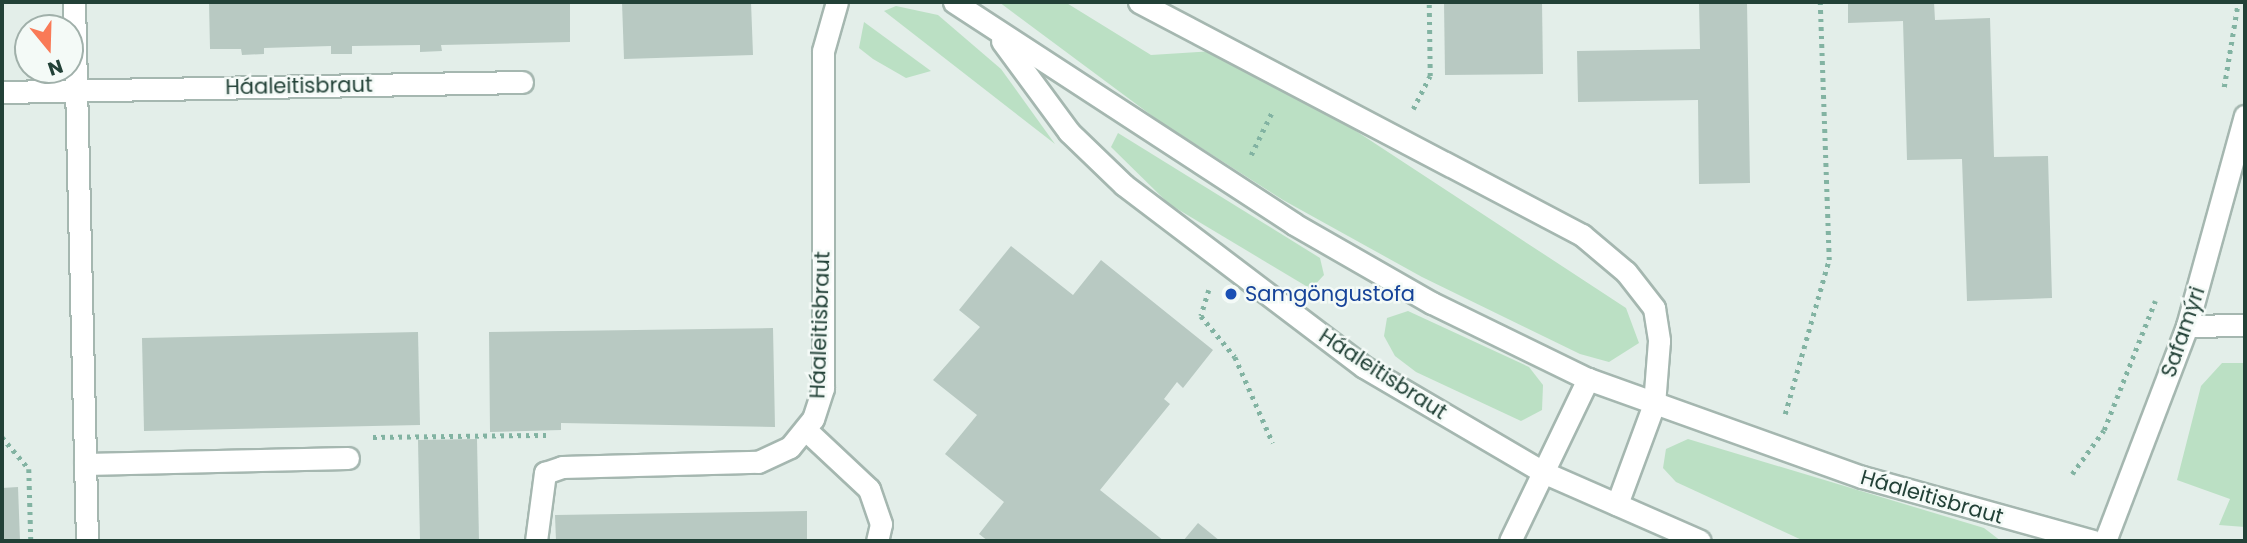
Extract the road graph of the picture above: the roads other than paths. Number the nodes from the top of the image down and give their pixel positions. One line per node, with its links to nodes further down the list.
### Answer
1 (74, 2): 7 (street)
2 (837, 2): 14 (street, Háaleitisbraut)
3 (954, 2): 5 (street, Háaleitisbraut)
4 (1139, 2): 13 (street)
5 (994, 31): 12 (street, Háaleitisbraut); 17 (street, Háaleitisbraut)
6 (522, 82): 7 (street, Háaleitisbraut)
7 (76, 91): 8 (street, Háaleitisbraut); 16 (street)
8 (2, 92)
9 (2245, 116): 11 (street, Safamýri)
10 (2245, 325): 11 (street)
11 (2188, 326): 25 (street, Safamýri)
12 (1588, 379): 13 (street, Háaleitisbraut); 17 (street)
13 (1654, 404): 18 (street); 24 (street, Háaleitisbraut)
14 (807, 431): 20 (street); 21 (street)
15 (348, 458): 16 (street)
16 (85, 464): 19 (street)
17 (1543, 472): 18 (street, Háaleitisbraut); 22 (street)
18 (1617, 504): 23 (street, Háaleitisbraut)
19 (87, 541)
20 (536, 541)
21 (877, 541)
22 (1510, 541)
23 (1700, 541)
24 (2092, 541)
25 (2105, 541)

